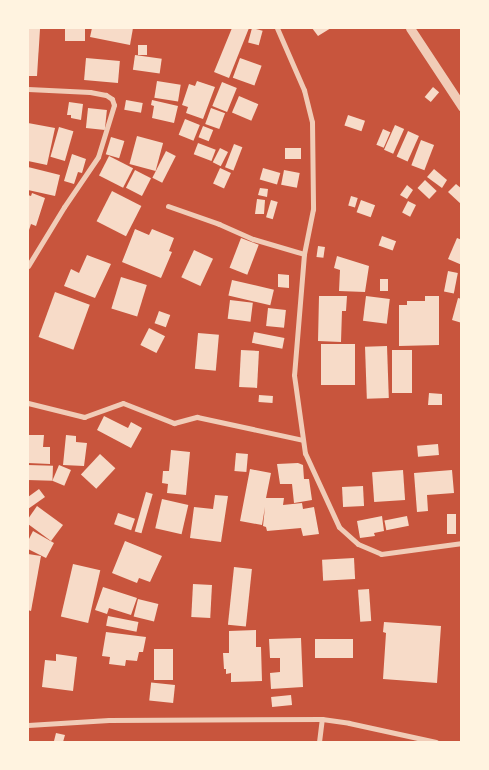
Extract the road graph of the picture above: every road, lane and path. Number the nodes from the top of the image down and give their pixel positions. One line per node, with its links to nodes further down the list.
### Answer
1 (277, 28): 6 (street)
2 (410, 28): 4 (street)
3 (28, 89): 7 (street)
4 (462, 107)
5 (168, 206): 6 (street)
6 (304, 254): 9 (street)
7 (28, 266)
8 (28, 403): 9 (street)
9 (303, 440): 10 (street)
10 (462, 543)
11 (322, 719): 12 (street); 13 (street); 14 (street)
12 (28, 725)
13 (319, 742)
14 (436, 742)

